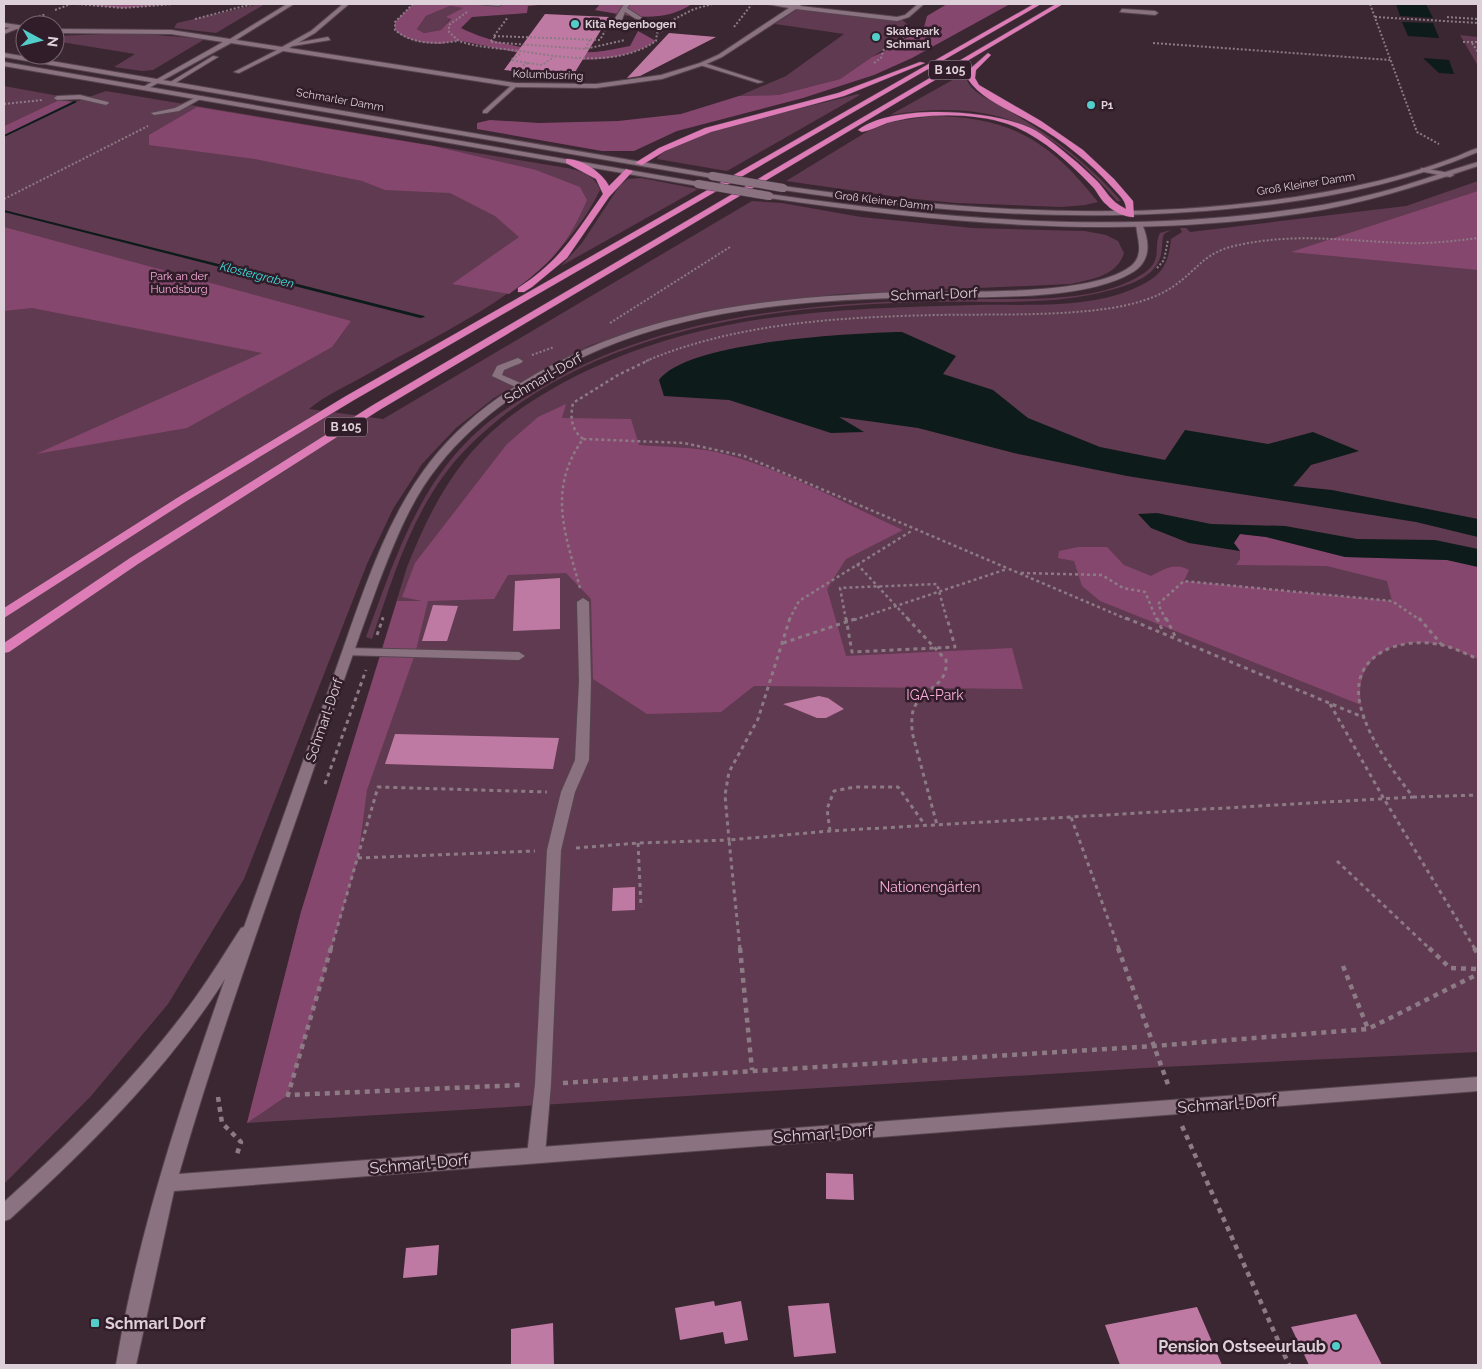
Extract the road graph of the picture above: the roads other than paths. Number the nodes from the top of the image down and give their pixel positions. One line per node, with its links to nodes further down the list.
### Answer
1 (292, 4): 16 (street)
2 (346, 4): 17 (street)
3 (482, 4): 4 (street)
4 (499, 4)
5 (770, 4): 9 (street)
6 (921, 4): 9 (street)
7 (1038, 4): 19 (highway, B 105)
8 (1060, 4): 14 (highway, B 105)
9 (798, 5): 24 (street, Kolumbusring)
10 (625, 6): 10 (street)
11 (1122, 11): 12 (street)
12 (1155, 13)
13 (65, 31): 16 (street, Kolumbusring)
14 (1011, 34): 38 (highway, B 105); 47 (highway)
15 (328, 39): 17 (street)
16 (231, 41): 18 (street, Kolumbusring); 26 (street); 28 (street)
17 (292, 44): 18 (street)
18 (283, 49): 21 (street); 29 (street, Kolumbusring)
19 (954, 53): 40 (highway); 49 (highway, B 105)
20 (4, 55): 26 (street, Schmarler Damm)
21 (262, 60): 22 (street); 25 (street)
22 (280, 63)
23 (4, 64): 30 (street, Schmarler Damm)
24 (702, 64): 27 (street); 29 (street, Kolumbusring)
25 (237, 72)
26 (159, 81): 28 (street, Schmarler Damm); 30 (street)
27 (760, 82)
28 (171, 83): 31 (street); 40 (street, Schmarler Damm)
29 (515, 85): 35 (street)
30 (145, 88): 31 (street, Schmarler Damm)
31 (157, 90): 32 (street, Schmarler Damm)
32 (201, 97): 36 (street); 39 (street, Schmarler Damm)
33 (57, 98): 34 (street)
34 (106, 103)
35 (485, 112)
36 (154, 113)
37 (1478, 150): 43 (street, Groß Kleiner Damm)
38 (809, 152): 47 (highway); 54 (highway, B 105)
39 (569, 161): 44 (street, Schmarler Damm); 46 (highway)
40 (639, 163): 42 (street, Schmarler Damm); 44 (street)
41 (1478, 164): 45 (street, Groß Kleiner Damm)
42 (672, 169): 44 (street); 47 (street, Groß Kleiner Damm, bridge)
43 (1424, 170): 45 (street); 47 (street, Groß Kleiner Damm)
44 (629, 171): 46 (highway); 48 (street, Groß Kleiner Damm, bridge)
45 (1450, 175): 48 (street, Groß Kleiner Damm)
46 (606, 193): 49 (highway)
47 (1131, 214): 48 (street)
48 (1139, 226): 51 (street, Schmarl-Dorf)
49 (450, 340): 53 (highway, B 105)
50 (518, 361): 51 (street)
51 (522, 387): 55 (street, Schmarl-Dorf)
52 (583, 602): 59 (street)
53 (4, 614)
54 (4, 649)
55 (348, 652): 56 (street); 57 (street, Schmarl-Dorf)
56 (519, 656)
57 (257, 914): 60 (street, Schmarl-Dorf); 61 (street, Schmarl-Dorf)
58 (1478, 1084): 59 (street, Schmarl-Dorf)
59 (536, 1155): 60 (street, Schmarl-Dorf)
60 (168, 1183): 62 (street, Schmarl-Dorf)
61 (4, 1213)
62 (126, 1365)

